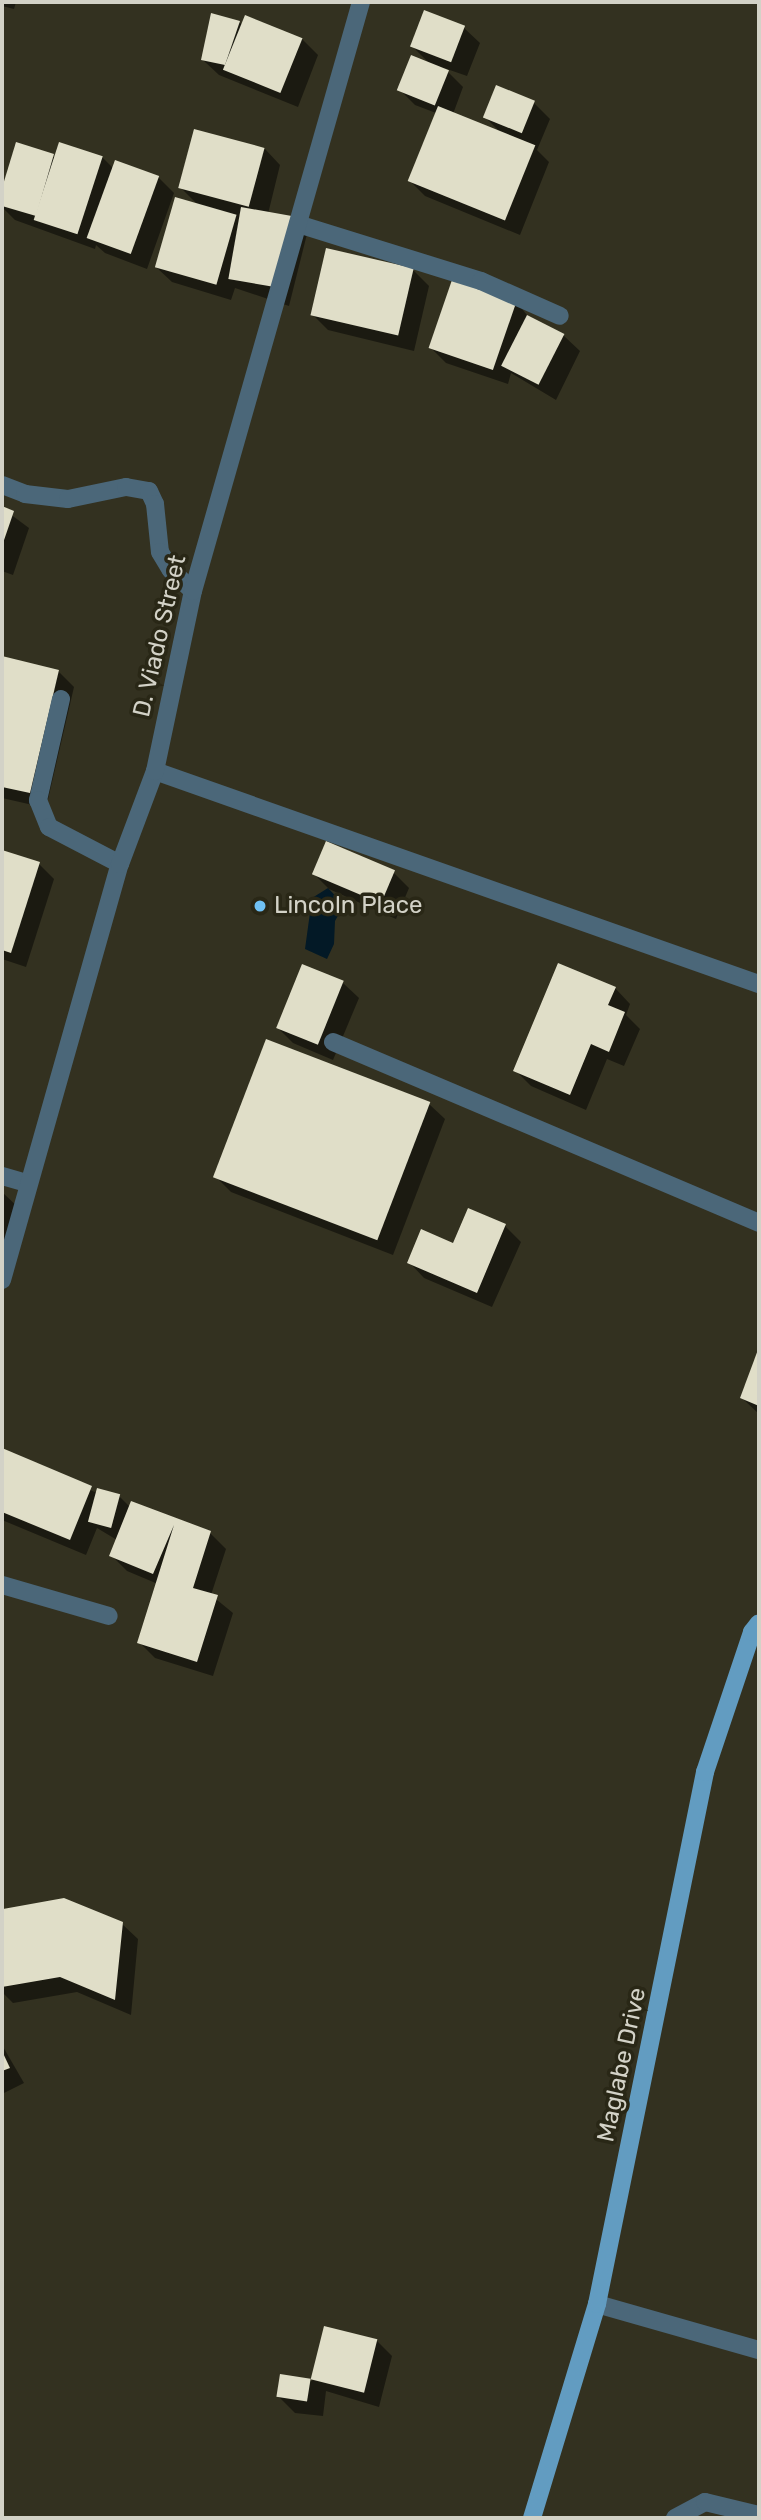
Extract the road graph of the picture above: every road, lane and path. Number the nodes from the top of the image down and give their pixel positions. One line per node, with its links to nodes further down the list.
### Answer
1 (361, 2): 2 (street, D. Viado Street)
2 (298, 224): 3 (street); 5 (street, D. Viado Street)
3 (560, 316)
4 (2, 485): 5 (street)
5 (193, 591): 7 (street, D. Viado Street)
6 (61, 699): 8 (street)
7 (155, 771): 8 (street, D. Viado Street); 9 (street)
8 (120, 864): 12 (street, D. Viado Street)
9 (759, 984)
10 (333, 1042): 13 (street)
11 (2, 1176): 12 (street)
12 (27, 1183): 14 (street, D. Viado Street)
13 (759, 1223)
14 (2, 1280)
15 (2, 1585): 16 (street)
16 (109, 1616)
17 (759, 1623): 18 (main road, Maglabe Drive)
18 (597, 2304): 19 (street); 21 (main road, Maglabe Drive)
19 (759, 2350)
20 (759, 2515): 22 (street)
21 (532, 2518)
22 (675, 2518)

